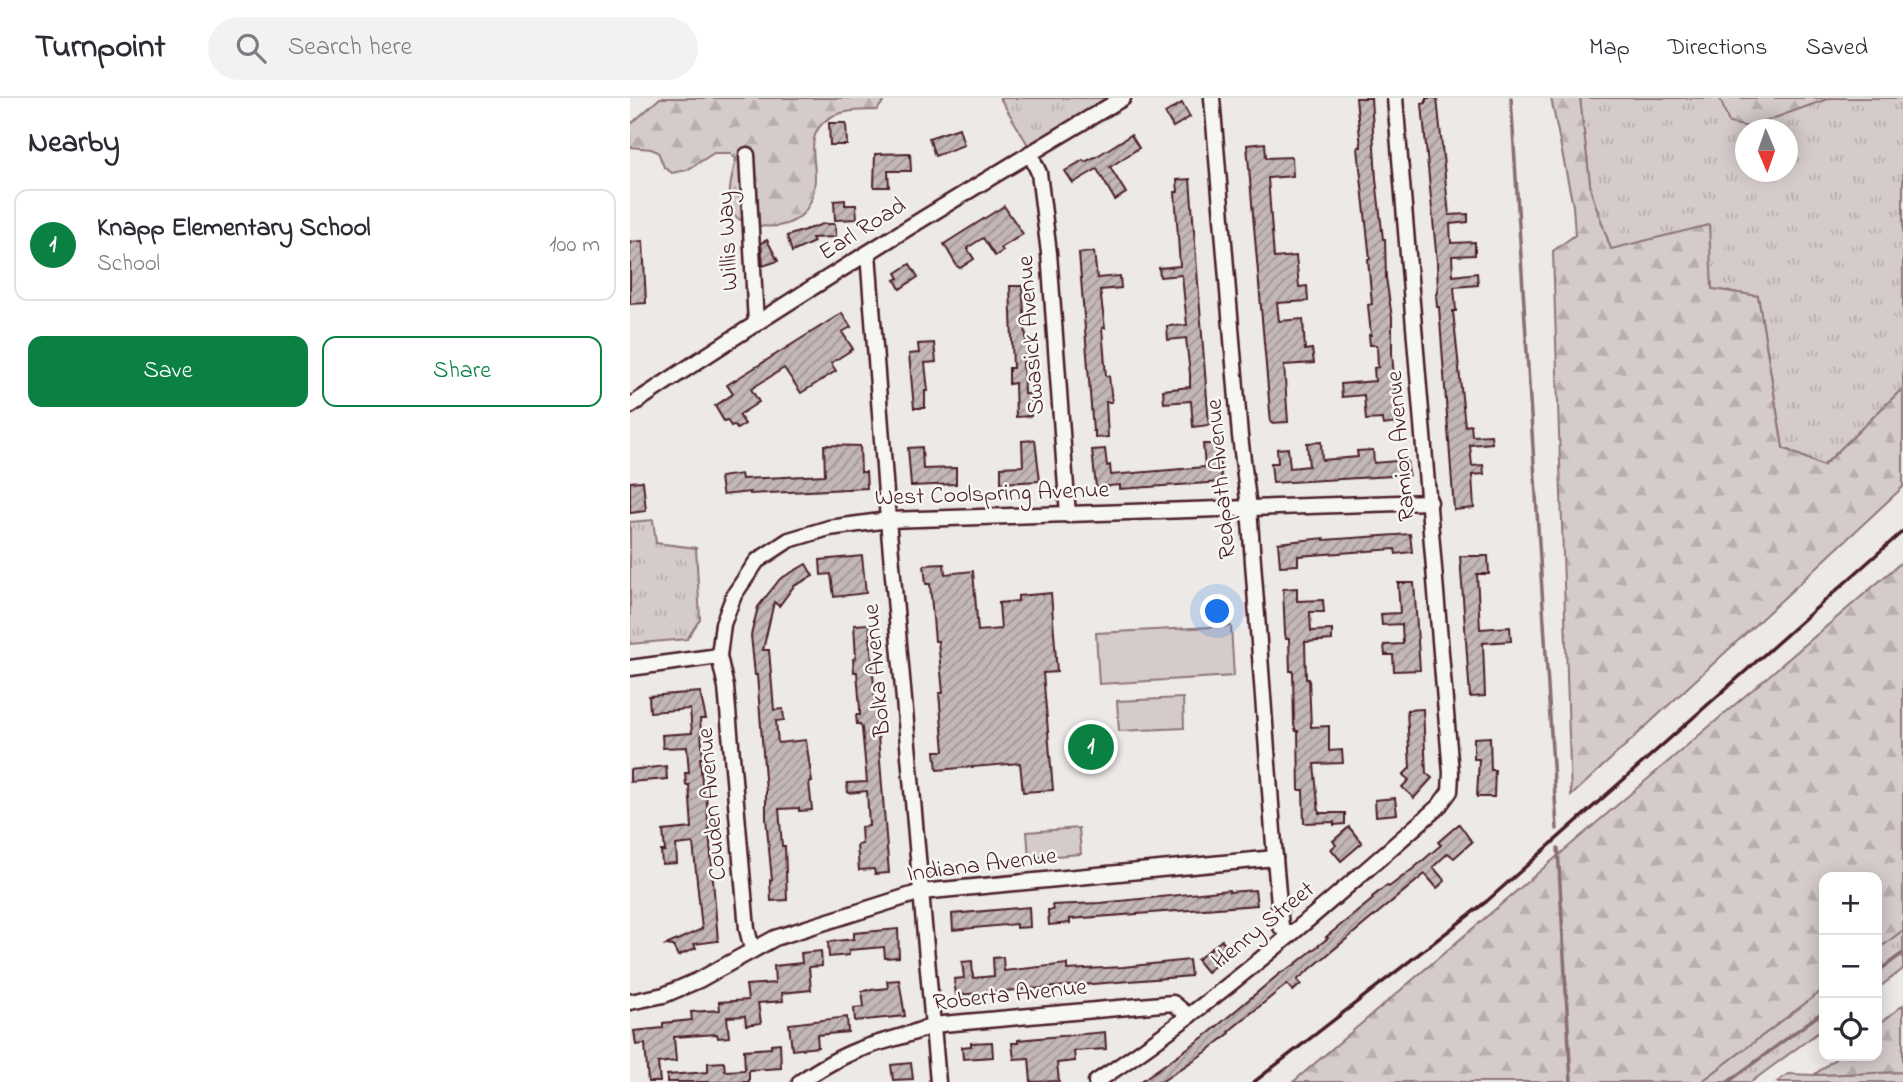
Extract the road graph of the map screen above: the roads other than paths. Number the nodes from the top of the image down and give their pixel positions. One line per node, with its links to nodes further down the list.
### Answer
1 (1123, 98): 4 (street, Earl Road)
2 (1212, 98): 10 (street, Redpath Avenue)
3 (1395, 98): 9 (street, Ramion Avenue)
4 (1031, 153): 6 (street, Earl Road); 11 (street, Swasick Avenue)
5 (747, 155): 7 (street, Willis Way)
6 (869, 253): 7 (street, Earl Road); 12 (street, Bolka Avenue)
7 (756, 324): 8 (street, Earl Road)
8 (630, 406)
9 (1430, 502): 10 (street, West Coolspring Avenue); 15 (street, Ramion Avenue)
10 (1249, 508): 11 (street, West Coolspring Avenue); 16 (street, Redpath Avenue)
11 (1068, 516): 12 (street, West Coolspring Avenue)
12 (888, 520): 13 (street, West Coolspring Avenue); 17 (street, Bolka Avenue)
13 (719, 656): 14 (street); 19 (street, Couden Avenue)
14 (630, 668)
15 (1450, 791): 18 (street, Henry Street)
16 (1275, 858): 17 (street, Indiana Avenue); 18 (street, Redpath Avenue)
17 (921, 892): 19 (street, Indiana Avenue); 22 (street, Bolka Avenue)
18 (1289, 936): 21 (street, Henry Street)
19 (752, 949): 20 (street, Indiana Avenue)
20 (630, 1002)
21 (1189, 1016): 22 (street, Roberta Avenue); 25 (street, Henry Street)
22 (932, 1025): 23 (street, Roberta Avenue); 24 (street, Bolka Avenue)
23 (800, 1082)
24 (938, 1082)
25 (1096, 1082)

